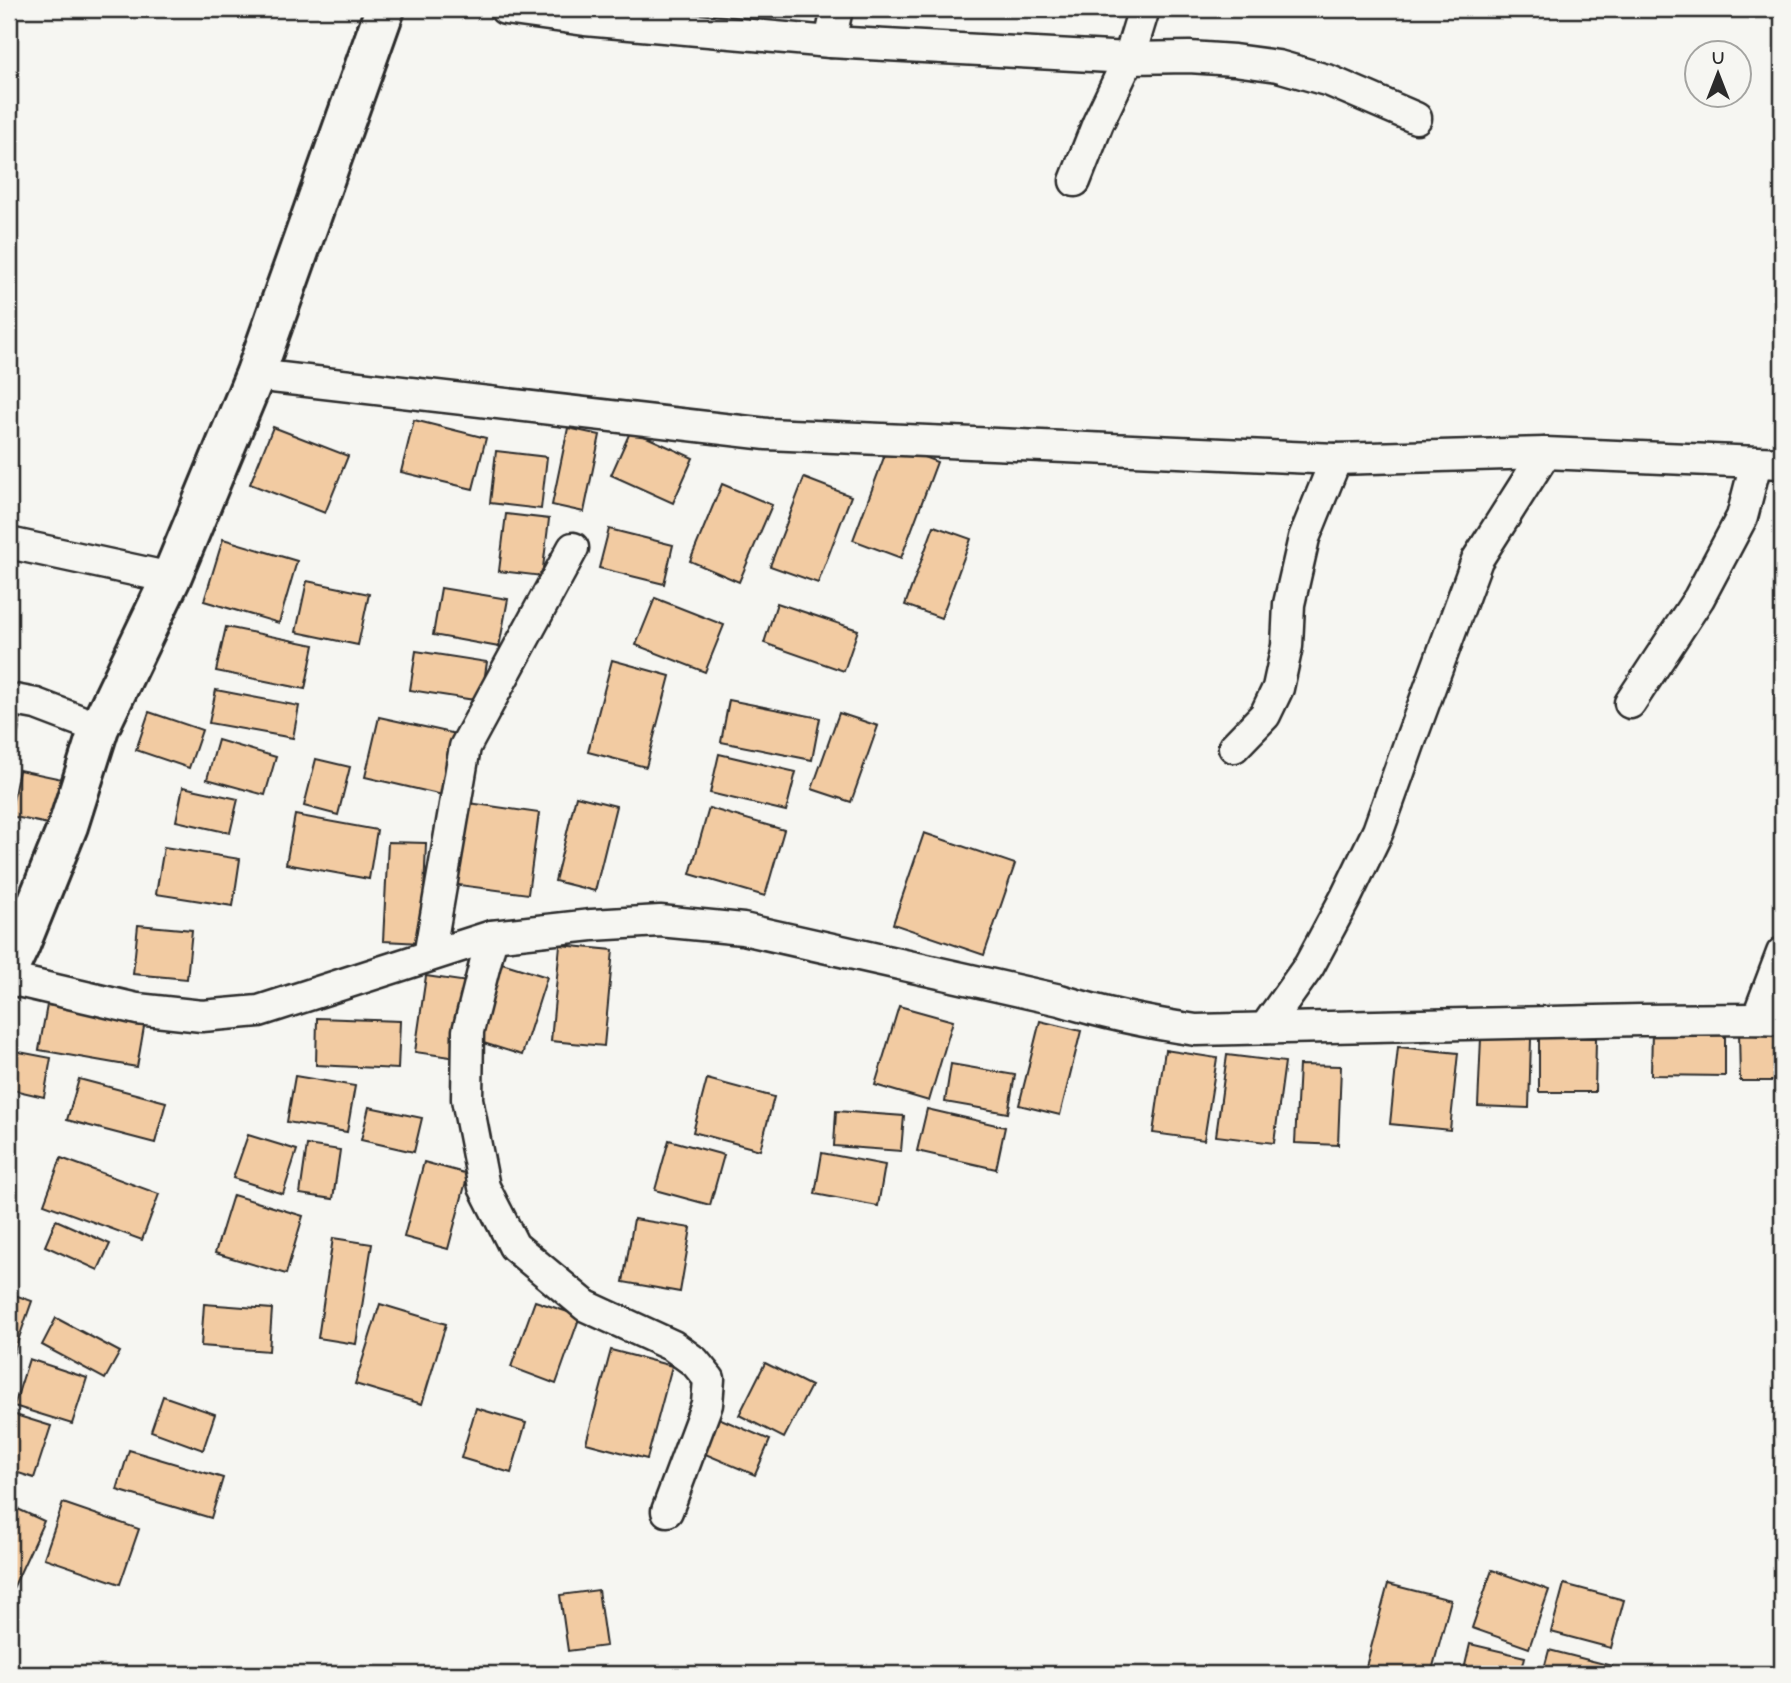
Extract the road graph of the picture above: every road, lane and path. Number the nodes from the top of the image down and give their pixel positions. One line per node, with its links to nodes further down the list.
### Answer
1 (385, 9): 9 (street)
2 (505, 9): 5 (street)
3 (837, 9): 5 (street)
4 (1144, 9): 6 (street)
5 (830, 42): 6 (street)
6 (1129, 58): 7 (street); 8 (street)
7 (1416, 118)
8 (1075, 181)
9 (255, 375): 11 (street); 15 (street)
10 (1545, 453): 11 (street); 12 (street); 25 (street)
11 (1336, 459): 19 (street)
12 (1769, 463): 17 (street)
13 (9, 543): 15 (street)
14 (573, 548): 22 (street)
15 (172, 578): 18 (street)
16 (9, 699): 18 (street)
17 (1630, 703)
18 (99, 728): 23 (street)
19 (1234, 747)
20 (492, 936): 22 (street); 25 (street); 26 (street)
21 (1782, 953): 24 (street)
22 (429, 956): 23 (street)
23 (12, 960)
24 (1769, 1020): 25 (street)
25 (1265, 1028)
26 (667, 1511)

